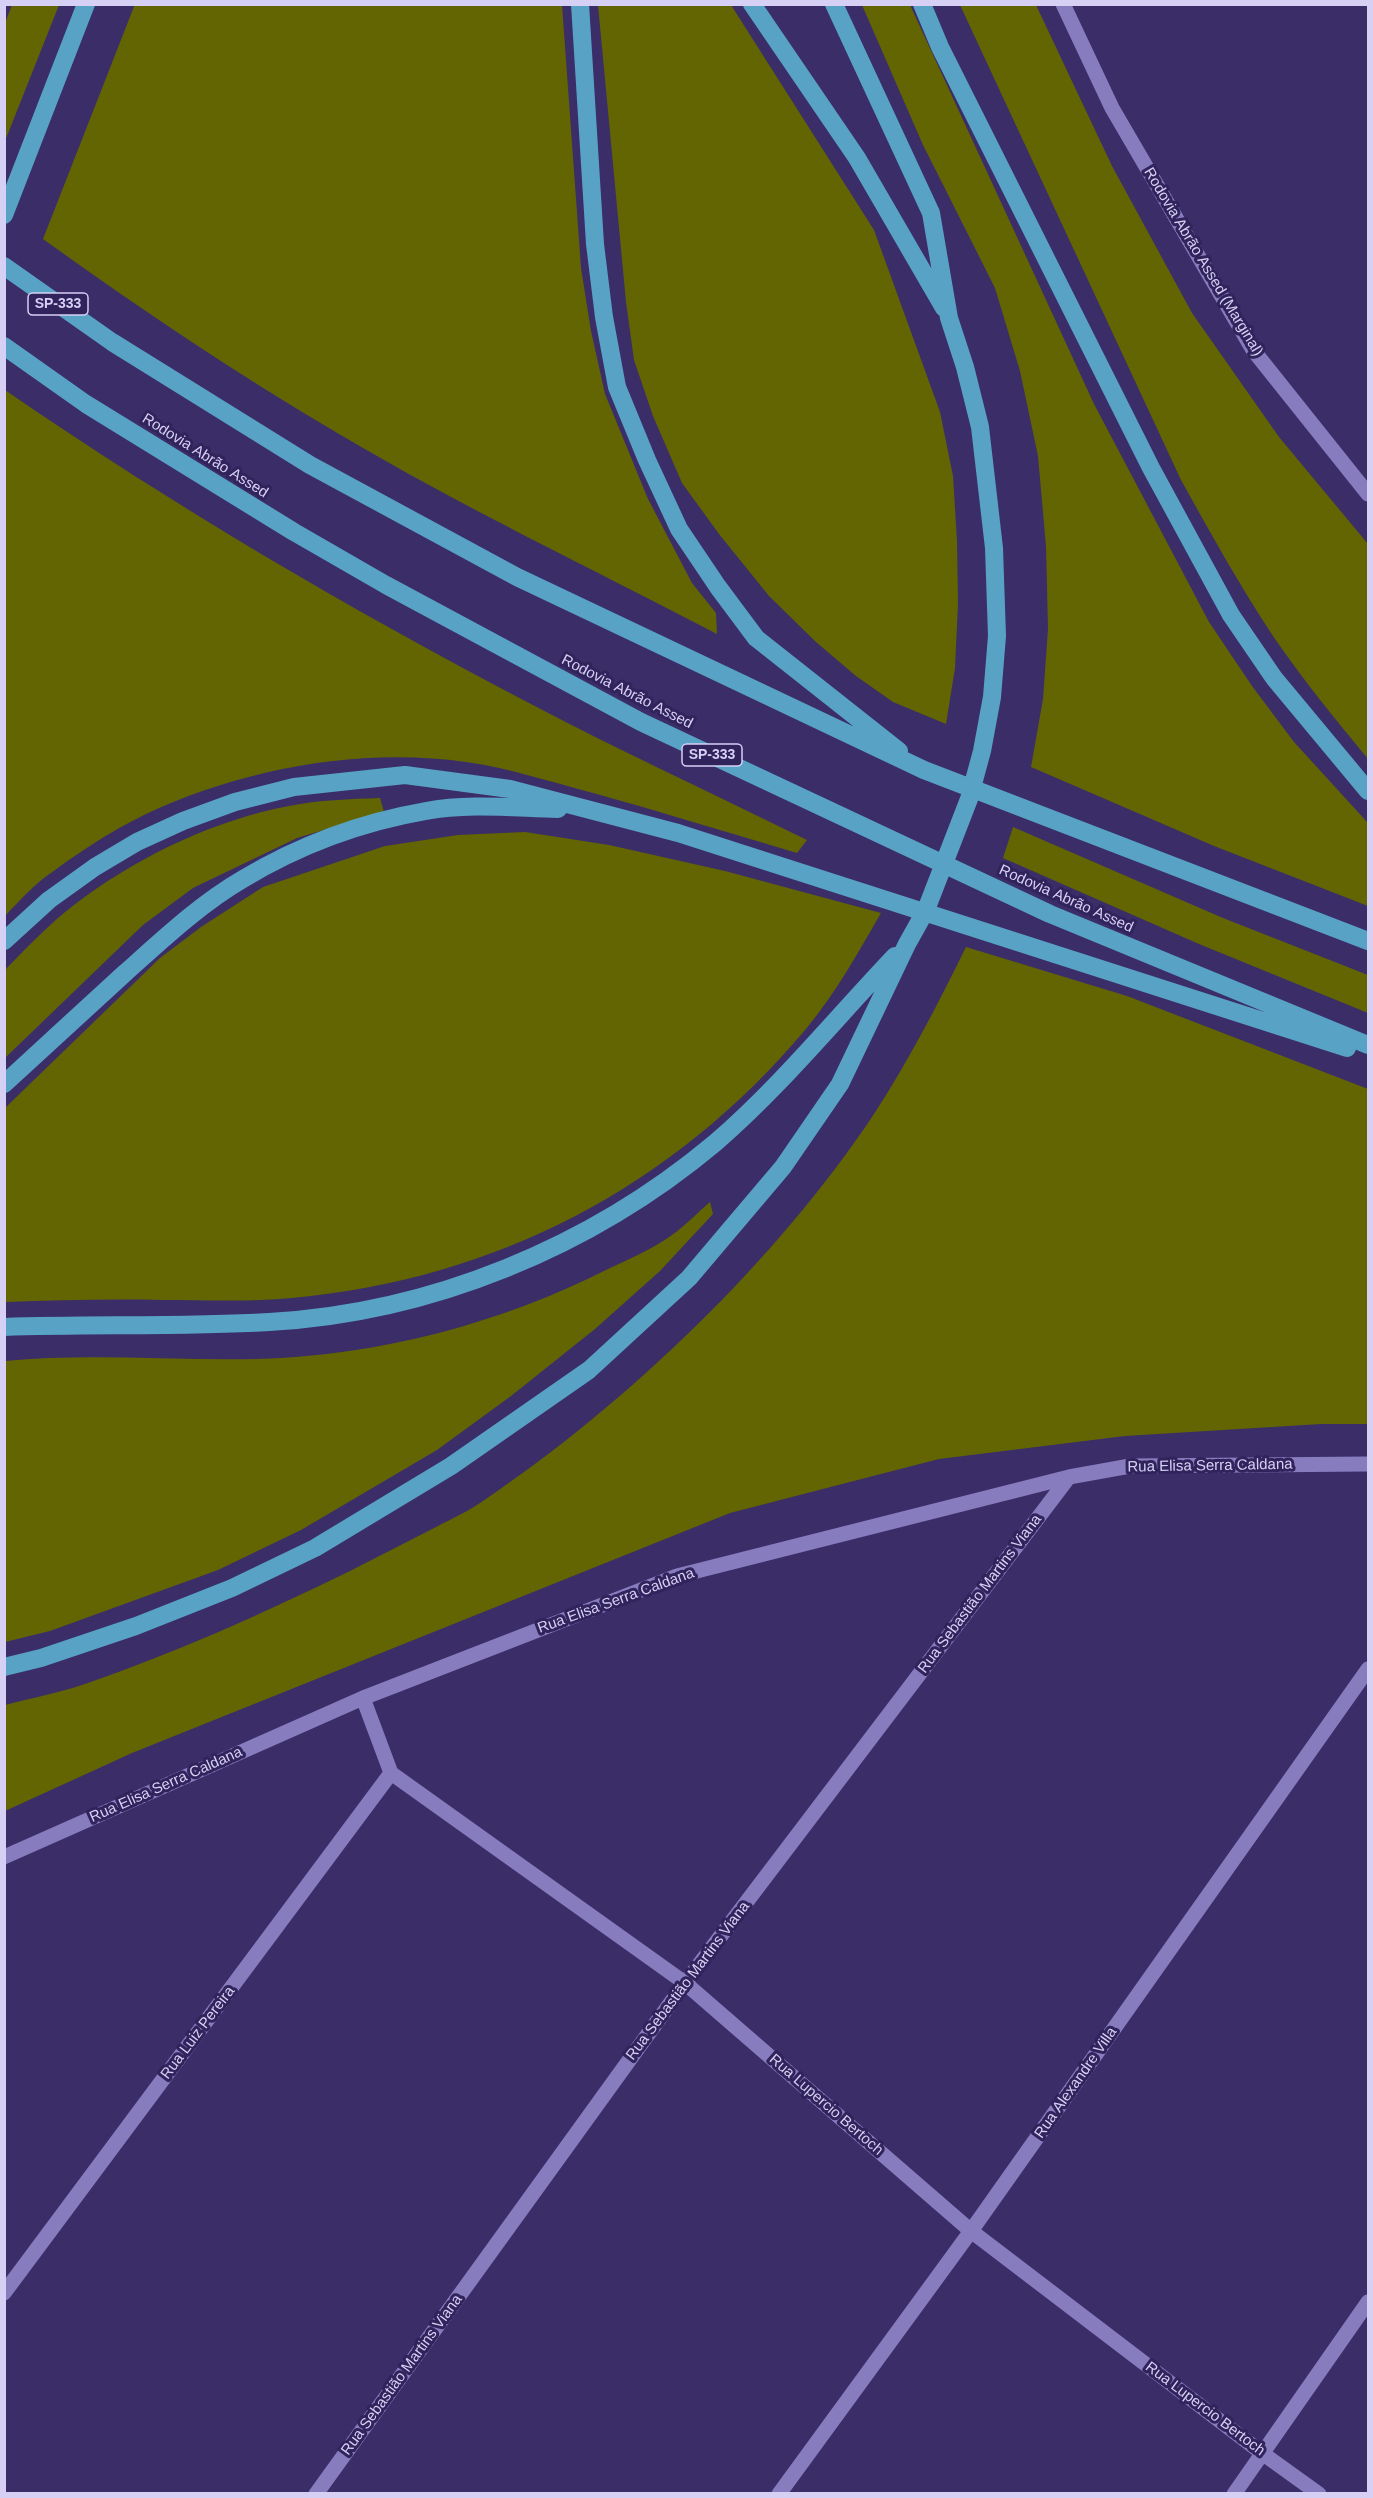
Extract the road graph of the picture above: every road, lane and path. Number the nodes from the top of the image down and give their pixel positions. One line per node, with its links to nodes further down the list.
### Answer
1 (86, 4): 7 (highway)
2 (580, 4): 12 (highway)
3 (752, 4): 9 (highway)
4 (834, 4): 9 (highway)
5 (922, 4): 13 (highway)
6 (1063, 4): 11 (street, Rodovia Abrão Assed (Marginal))
7 (4, 215)
8 (4, 266): 12 (highway, SP-333)
9 (949, 318): 17 (highway)
10 (4, 346): 18 (highway, Rodovia Abrão Assed / SP-333)
11 (1368, 494)
12 (924, 770): 16 (highway, SP-333)
13 (1368, 791)
14 (586, 809): 15 (highway); 19 (highway); 20 (highway)
15 (4, 941)
16 (1368, 941)
17 (907, 944): 21 (highway); 24 (highway)
18 (1368, 1045)
19 (1368, 1055)
20 (4, 1084)
21 (4, 1327)
22 (1368, 1464): 23 (street, Rua Elisa Serra Caldana)
23 (1069, 1477): 26 (street, Rua Elisa Serra Caldana); 29 (street, Rua Sebastião Martins Viana)
24 (4, 1667)
25 (1368, 1669): 30 (street, Rua Alexandre Villa)
26 (363, 1698): 27 (street); 28 (street, Rua Elisa Serra Caldana)
27 (391, 1773): 29 (street, Rua Lupercio Bertoch); 31 (street, Rua Luiz Pereira)
28 (4, 1857)
29 (685, 1983): 30 (street, Rua Lupercio Bertoch); 34 (street, Rua Sebastião Martins Viana)
30 (971, 2231): 33 (street, Rua Lupercio Bertoch); 35 (street, Rua Alexandre Villa)
31 (4, 2293)
32 (1368, 2302): 33 (street)
33 (1262, 2453): 36 (street); 37 (street, Rua Lupercio Bertoch)
34 (316, 2493)
35 (779, 2493)
36 (1234, 2493)
37 (1318, 2493)

